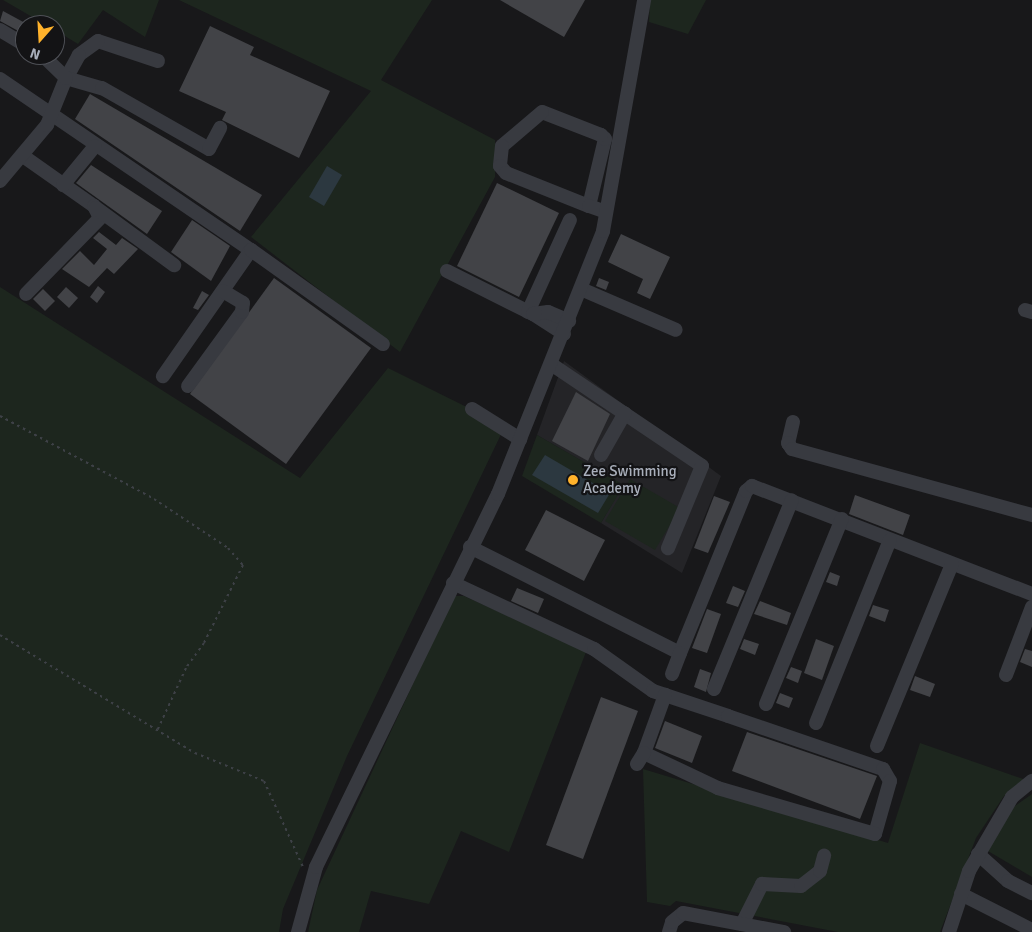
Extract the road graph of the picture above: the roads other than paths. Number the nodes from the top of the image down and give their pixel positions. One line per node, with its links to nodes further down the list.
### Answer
1 (644, 0): 16 (street)
2 (0, 30): 3 (street)
3 (15, 38)
4 (158, 60): 6 (street)
5 (52, 65): 6 (street)
6 (66, 78): 8 (street); 9 (street)
7 (0, 79): 8 (street)
8 (50, 116): 10 (street); 11 (street)
9 (220, 128)
10 (94, 146): 13 (street); 18 (street)
11 (23, 156): 12 (street); 13 (street)
12 (0, 181)
13 (63, 185): 14 (street)
14 (94, 206): 19 (street); 23 (street)
15 (589, 206): 15 (street); 16 (street)
16 (606, 212): 21 (street)
17 (570, 220): 24 (street)
18 (251, 250): 22 (street); 28 (street)
19 (174, 265)
20 (447, 271): 24 (street)
21 (581, 289): 25 (street); 26 (street)
22 (224, 291): 30 (street); 31 (street)
23 (26, 294)
24 (531, 313): 25 (street); 27 (street)
25 (569, 321): 27 (street)
26 (676, 330)
27 (564, 334): 29 (street)
28 (383, 344)
29 (551, 364): 33 (street); 35 (street)
30 (163, 376)
31 (188, 386)
32 (472, 409): 35 (street)
33 (625, 413): 36 (street); 42 (street)
34 (793, 422): 38 (street)
35 (520, 439): 41 (street)
36 (601, 455)
37 (792, 500): 39 (street); 47 (street); 50 (street)
38 (1032, 515)
39 (842, 519): 40 (street); 52 (street)
40 (890, 540): 43 (street); 53 (street)
41 (470, 547): 44 (street); 47 (street)
42 (668, 548)
43 (952, 564): 45 (street); 54 (street)
44 (453, 583): 51 (street); 62 (street)
45 (1032, 594)
46 (1032, 607): 49 (street)
47 (680, 653): 48 (street)
48 (672, 674)
49 (1006, 675)
50 (714, 689)
51 (665, 695): 51 (street)
52 (766, 704)
53 (816, 723)
54 (877, 746)
55 (1032, 781): 56 (street)
56 (978, 854): 58 (street); 59 (street)
57 (824, 856): 60 (street)
58 (1032, 893)
59 (961, 894): 61 (street); 65 (street)
60 (745, 927): 63 (street); 64 (street)
61 (1032, 930)
62 (298, 932)
63 (669, 932)
64 (784, 932)
65 (948, 932)

